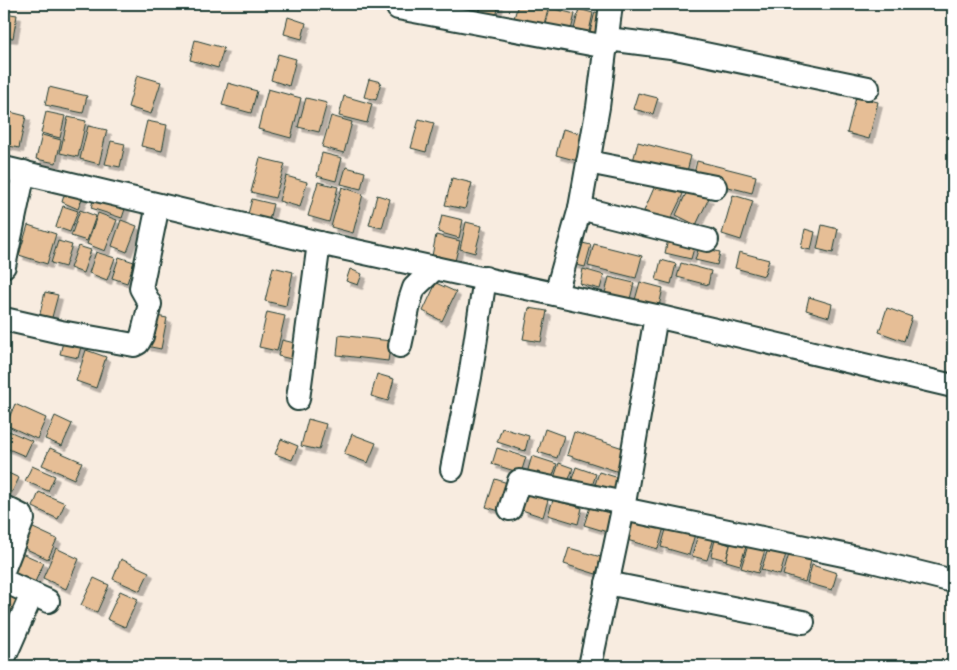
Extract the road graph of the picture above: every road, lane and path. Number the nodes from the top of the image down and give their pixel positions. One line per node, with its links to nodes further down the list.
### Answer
1 (611, 4): 3 (street)
2 (398, 8): 3 (street)
3 (607, 43): 4 (street); 5 (street)
4 (868, 88)
5 (588, 162): 7 (street); 9 (street)
6 (14, 170): 8 (street); 12 (street)
7 (716, 187)
8 (158, 204): 11 (street); 17 (street)
9 (580, 208): 10 (street); 15 (street)
10 (706, 240)
11 (319, 243): 13 (street); 20 (street)
12 (4, 266)
13 (435, 268): 14 (street); 18 (street)
14 (485, 278): 15 (street); 21 (street)
15 (556, 294): 16 (street)
16 (656, 316): 19 (street); 22 (street)
17 (4, 319)
18 (400, 346)
19 (953, 386)
20 (298, 399)
21 (452, 469)
22 (624, 506): 24 (street); 27 (street); 28 (street)
23 (4, 507): 25 (street)
24 (510, 509)
25 (4, 568)
26 (4, 581): 30 (street)
27 (953, 581)
28 (607, 583): 29 (street); 31 (street)
29 (803, 622)
30 (4, 658)
31 (590, 666)

